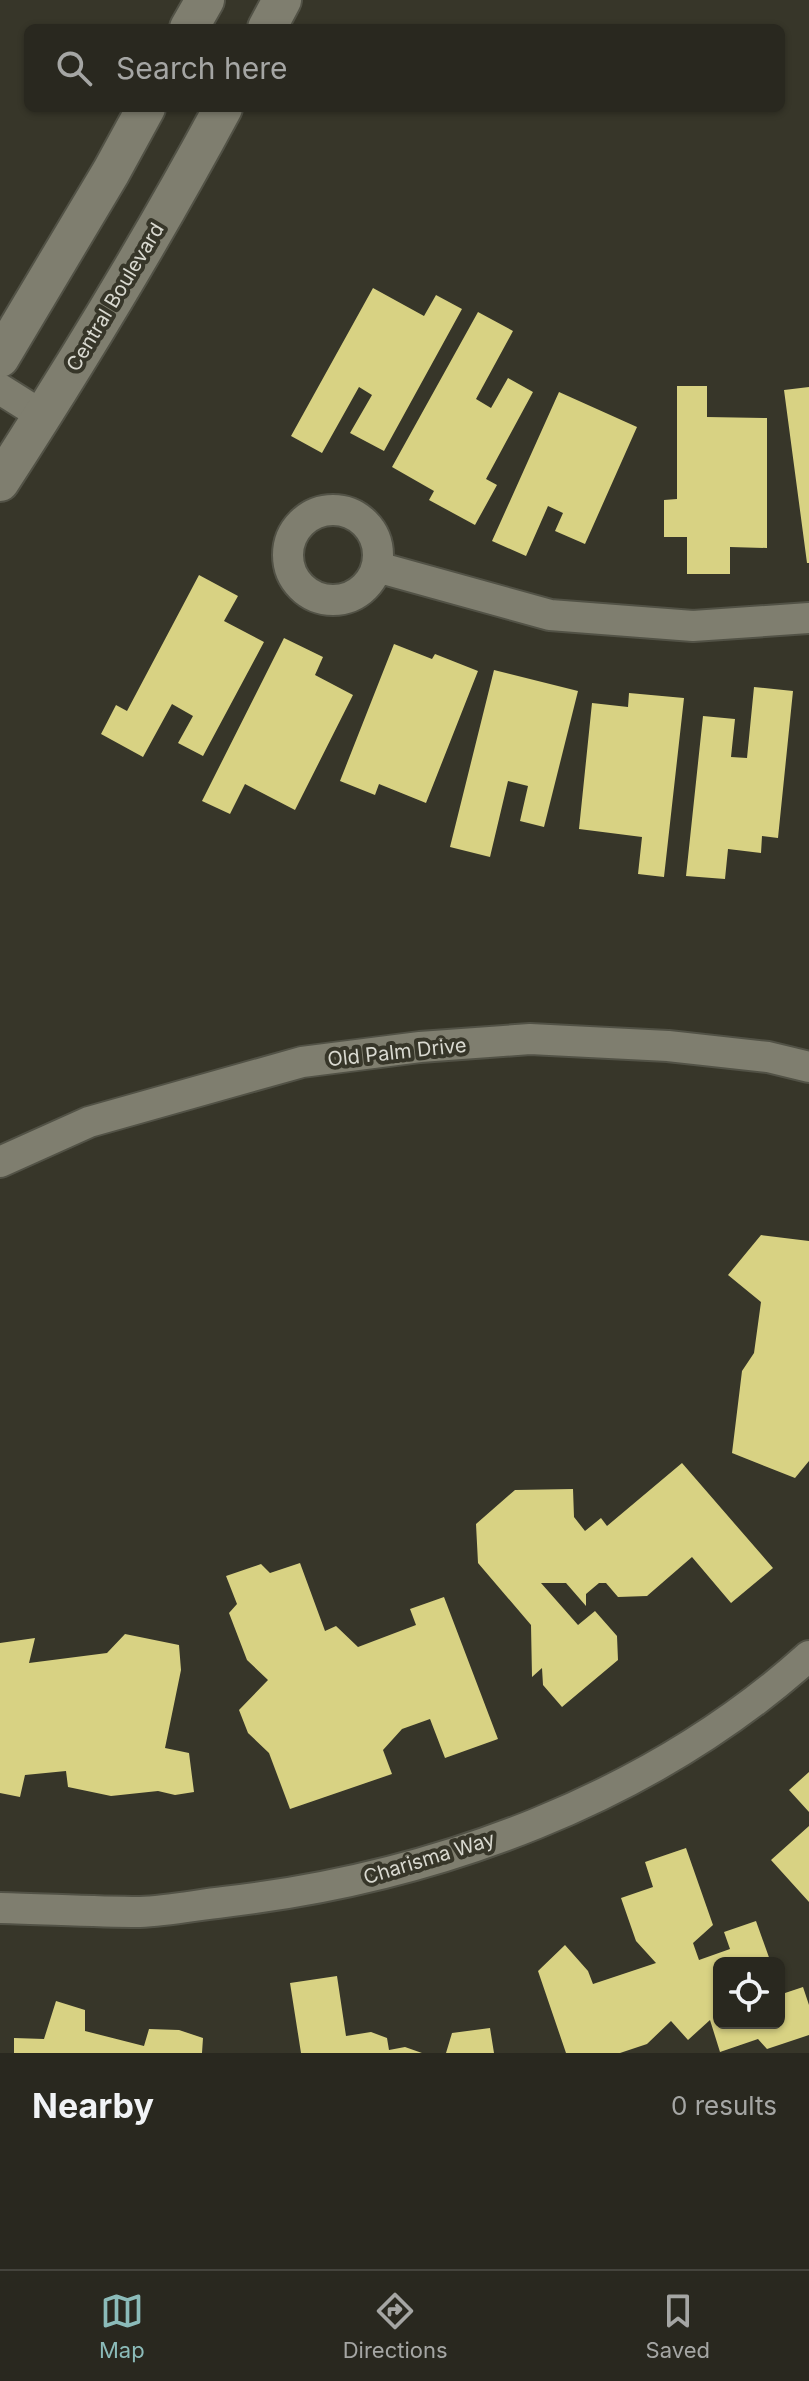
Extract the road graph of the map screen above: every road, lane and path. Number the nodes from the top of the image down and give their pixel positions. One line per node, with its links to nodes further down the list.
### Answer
1 (205, 0): 3 (street)
2 (282, 0): 4 (street)
3 (191, 24)
4 (269, 24)
5 (144, 112): 7 (street)
6 (221, 112): 9 (street, Central Boulevard)
7 (0, 358)
8 (0, 389): 9 (street)
9 (43, 416): 10 (street, Central Boulevard)
10 (0, 482)
11 (377, 567): 12 (street)
12 (809, 618)
13 (809, 1067): 14 (street, Old Palm Drive)
14 (0, 1162)
15 (809, 1656): 16 (street, Charisma Way)
16 (0, 1908)

